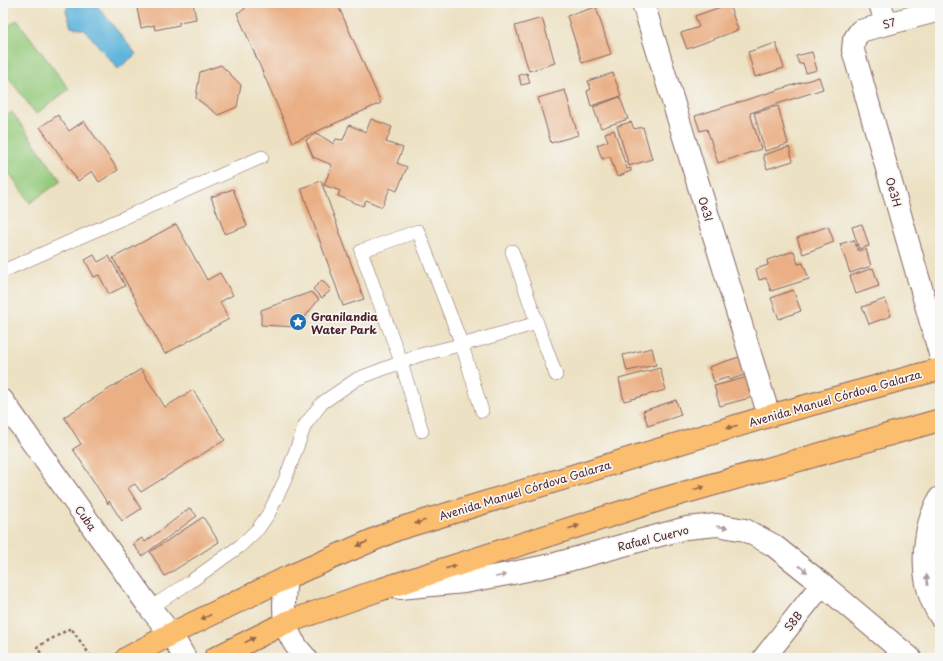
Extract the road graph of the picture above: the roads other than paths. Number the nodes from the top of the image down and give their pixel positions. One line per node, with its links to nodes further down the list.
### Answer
1 (643, 3): 17 (street, Oe3I)
2 (880, 3): 4 (street)
3 (940, 10): 4 (street, S7)
4 (886, 24): 5 (street, S7)
5 (860, 31): 11 (street, Oe3H)
6 (262, 157): 8 (lane)
7 (512, 251): 9 (lane)
8 (3, 271)
9 (537, 323): 10 (lane); 14 (lane)
10 (462, 345): 12 (lane); 12 (lane); 16 (lane)
11 (940, 354)
12 (401, 362): 19 (lane); 24 (lane)
13 (940, 369): 17 (main road, Avenida Manuel Córdova Galarza)
14 (556, 375)
15 (3, 401): 24 (street, Cuba)
16 (482, 411)
17 (769, 416): 21 (main road, Avenida Manuel Córdova Galarza, one-way to 21)
18 (940, 420): 23 (main road, one-way to 18)
19 (422, 431)
20 (940, 498): 25 (street, one-way to 20)
21 (286, 578): 26 (street); 27 (main road, Avenida Manuel Córdova Galarza, one-way to 27)
22 (822, 584): 23 (street, Rafael Cuervo, one-way to 22); 32 (street, S8B); 33 (street, Rafael Cuervo)
23 (379, 590): 26 (main road)
24 (150, 608): 27 (street, Cuba)
25 (940, 616)
26 (285, 623): 30 (main road, one-way to 26); 31 (street)
27 (171, 634): 28 (main road, Avenida Manuel Córdova Galarza); 29 (street, Cuba)
28 (127, 658)
29 (185, 658)
30 (215, 658)
31 (306, 658)
32 (764, 658)
33 (910, 658)

